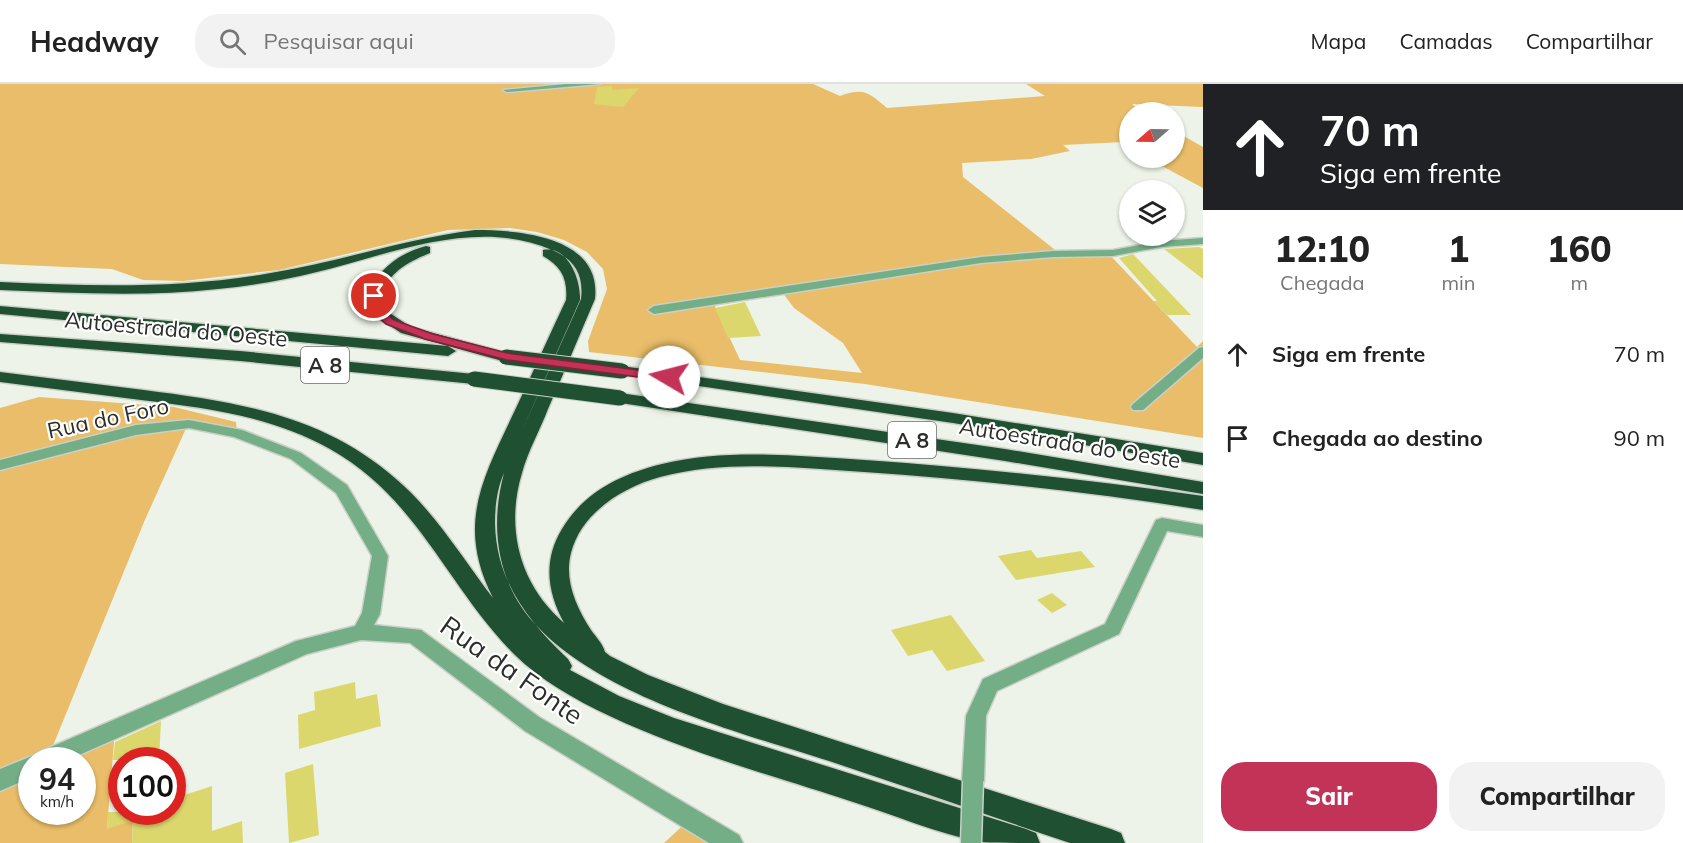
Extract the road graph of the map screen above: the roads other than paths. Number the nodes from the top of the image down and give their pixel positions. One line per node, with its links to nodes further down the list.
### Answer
1 (597, 84): 2 (street)
2 (507, 90)
3 (1203, 241): 6 (street)
4 (0, 286): 18 (highway)
5 (0, 310): 9 (highway, Autoestrada do Oeste / A 8)
6 (654, 310)
7 (0, 338): 14 (highway, Autoestrada do Oeste / A 8, bridge)
8 (1203, 351): 11 (street)
9 (507, 357): 12 (highway, Autoestrada do Oeste / A 8, bridge); 19 (highway)
10 (0, 377): 19 (highway)
11 (1138, 407)
12 (1203, 459)
13 (0, 465): 17 (street, Rua do Foro)
14 (1203, 488)
15 (1203, 503): 18 (highway)
16 (1203, 531): 24 (street, bridge)
17 (361, 632): 20 (street, Rua da Fonte); 23 (street, Rua da Fonte)
18 (606, 666): 26 (highway)
19 (589, 692): 25 (highway)
20 (75, 747)
21 (18, 772): 22 (street)
22 (0, 780)
23 (731, 843)
24 (971, 843)
25 (1026, 843)
26 (1111, 843)

